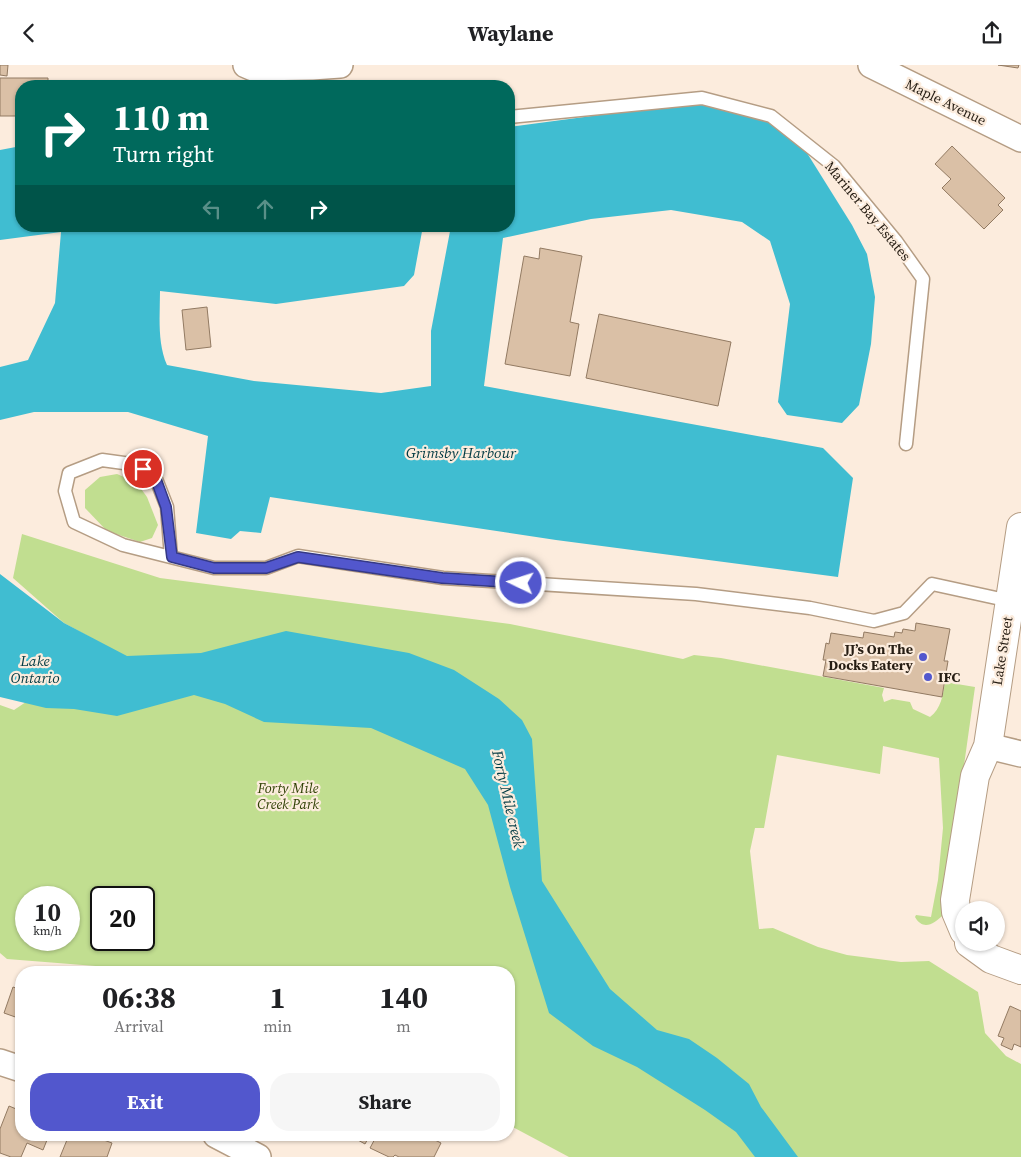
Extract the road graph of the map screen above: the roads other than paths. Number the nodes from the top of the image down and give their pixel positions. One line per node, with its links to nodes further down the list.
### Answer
1 (246, 65): 2 (street)
2 (340, 65)
3 (887, 69): 5 (street, Maple Avenue)
4 (515, 116): 6 (lane, Mariner Bay Estates)
5 (1021, 139)
6 (906, 444)
7 (1021, 527): 9 (street, Lake Street)
8 (172, 557): 8 (lane); 9 (lane)
9 (1010, 601): 10 (street, Lake Street)
10 (988, 746): 11 (street); 12 (street, Lake Street); 13 (street, Lake Street)
11 (1021, 754)
12 (956, 901)
13 (972, 901)
14 (980, 951): 15 (street)
15 (1021, 970)
16 (0, 1062): 17 (street)
17 (15, 1067)
18 (227, 1141): 19 (street)
19 (258, 1157)

